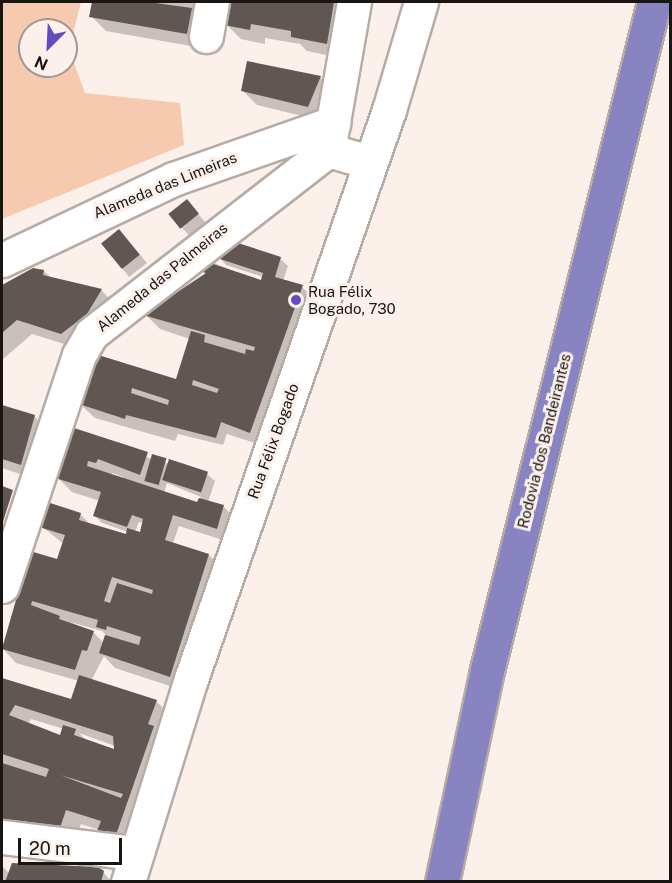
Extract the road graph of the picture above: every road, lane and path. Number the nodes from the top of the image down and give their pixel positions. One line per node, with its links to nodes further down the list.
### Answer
1 (212, 2): 5 (street)
2 (354, 2): 6 (street)
3 (421, 2): 7 (street, Rua Félix Bogado)
4 (654, 2): 12 (highway, Rodovia dos Bandeirantes)
5 (206, 36)
6 (330, 136): 7 (street); 8 (street, Alameda das Limeiras); 9 (street, Alameda das Palmeiras)
7 (369, 162): 11 (street, Rua Félix Bogado)
8 (2, 260)
9 (2, 586)
10 (2, 837): 11 (street)
11 (132, 867)
12 (442, 882)

